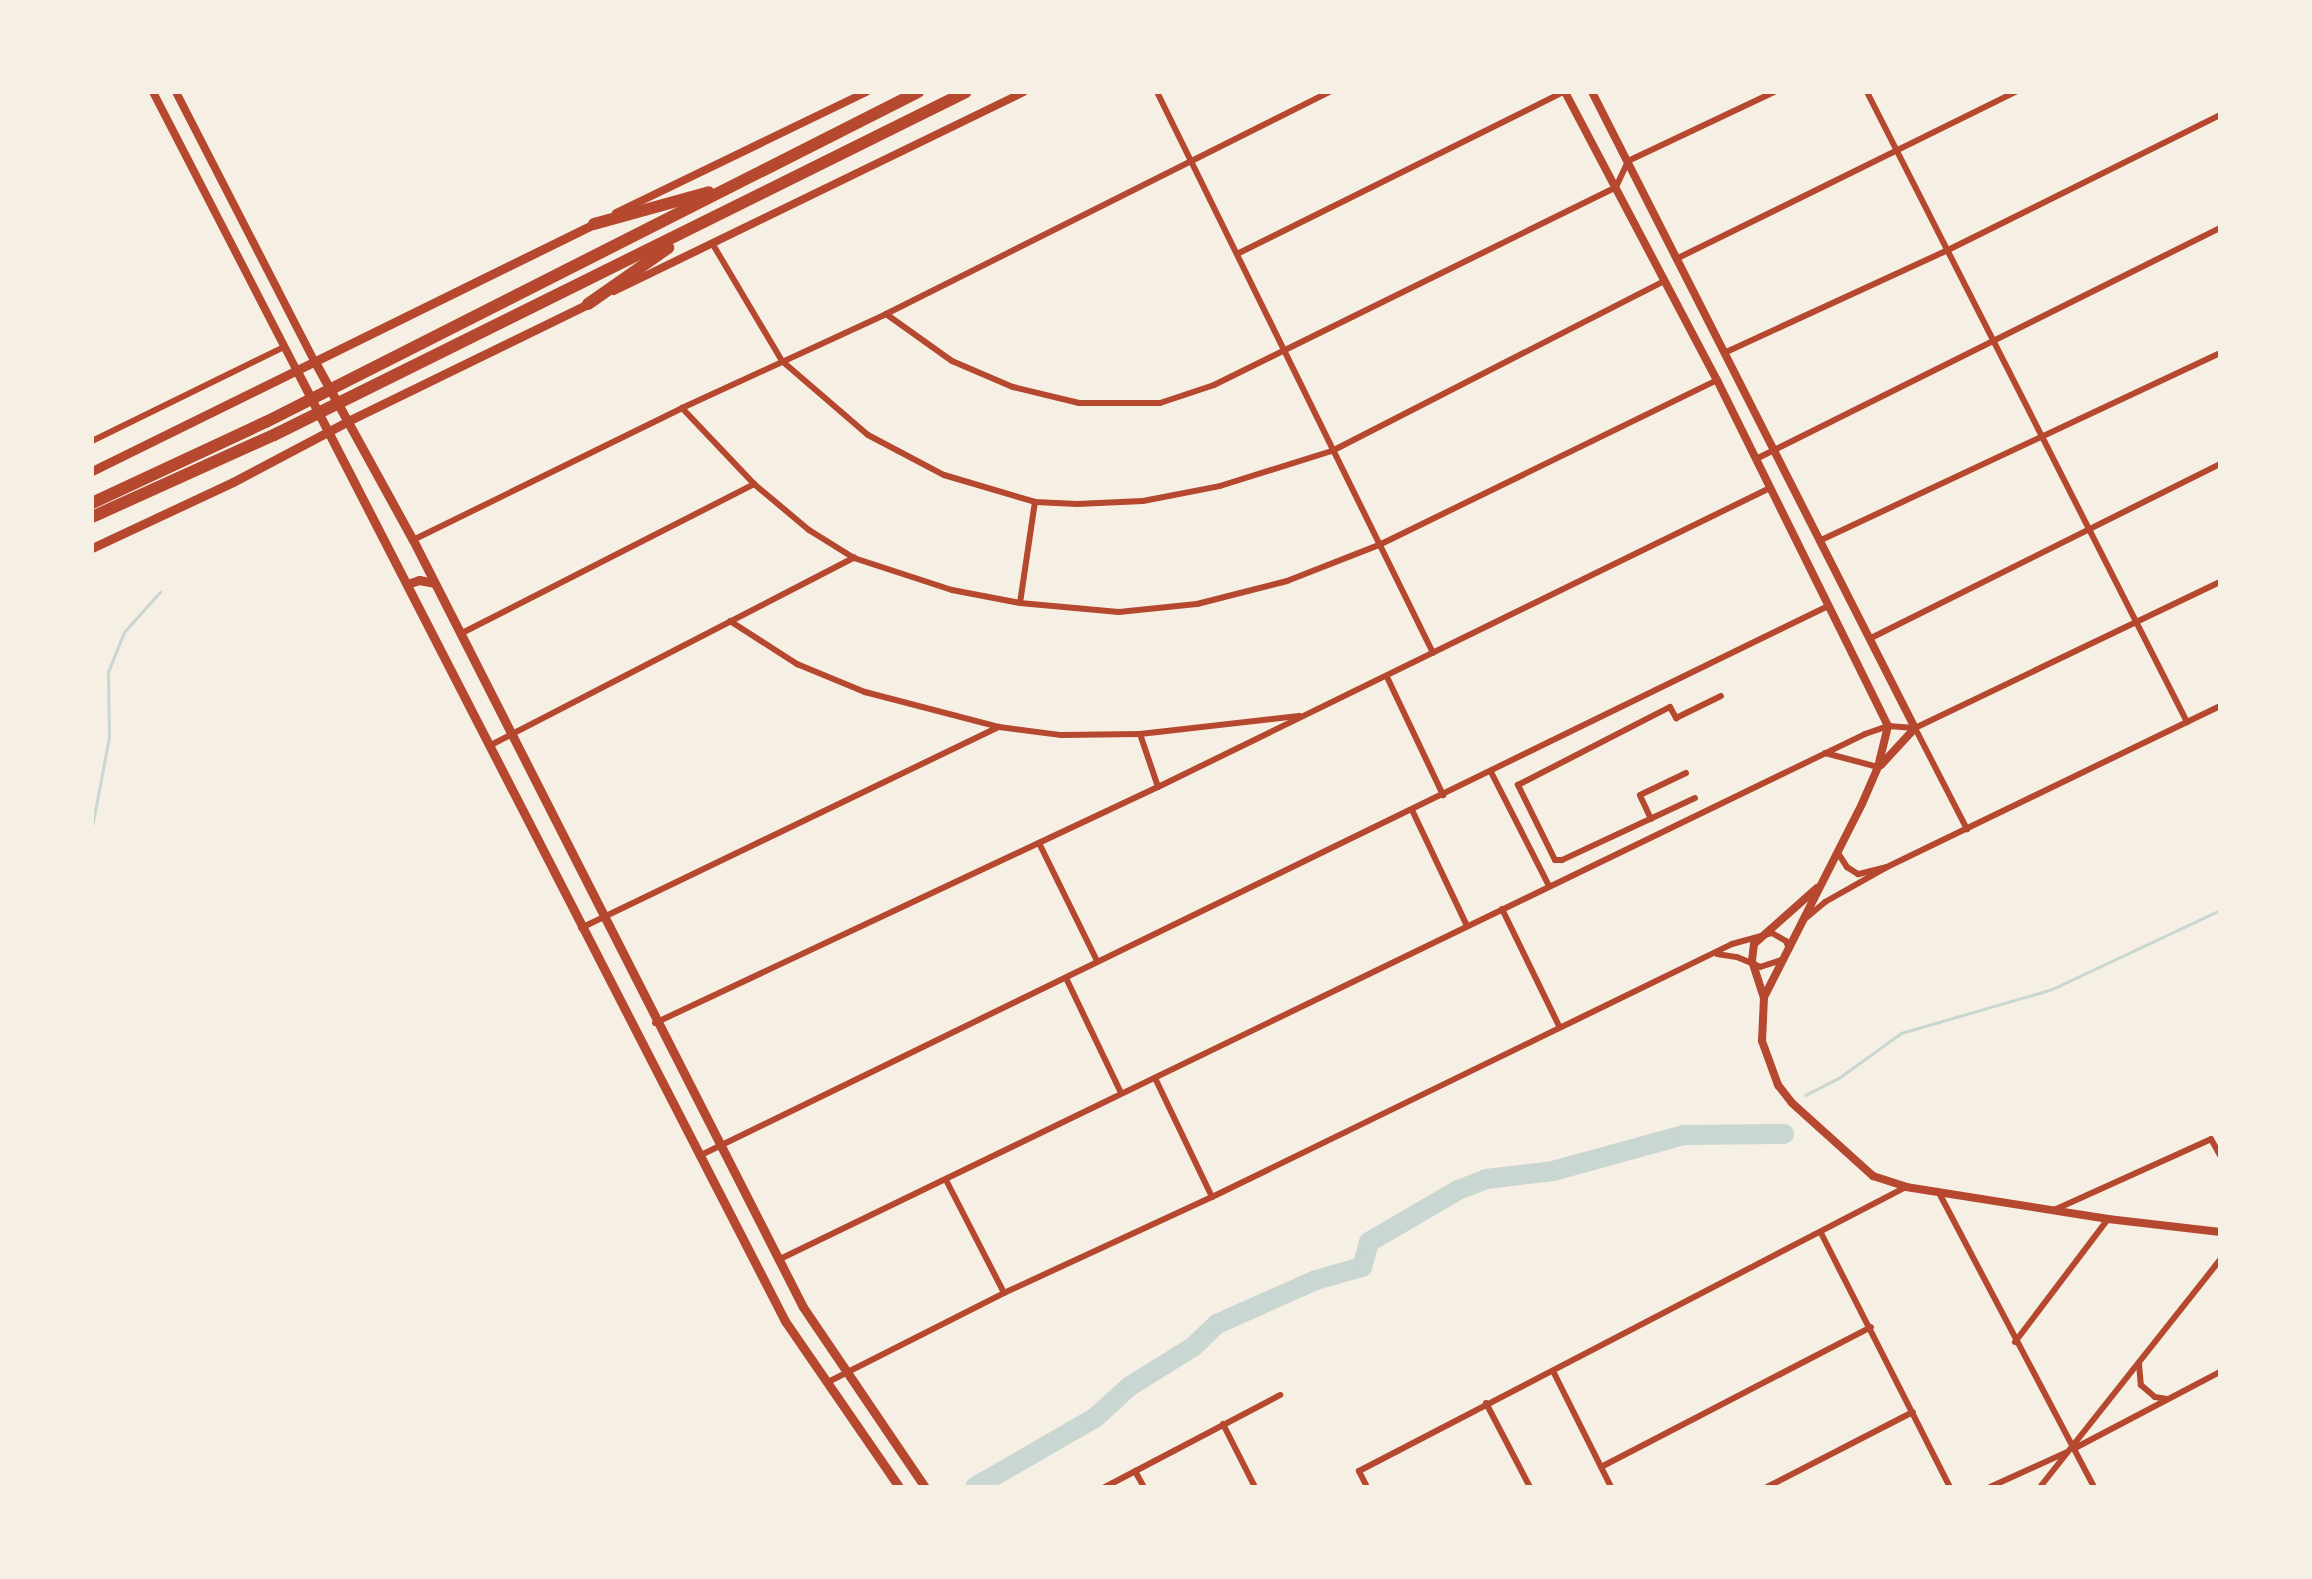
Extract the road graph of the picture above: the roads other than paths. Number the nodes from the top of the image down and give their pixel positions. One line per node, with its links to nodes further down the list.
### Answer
1 (153, 92): 31 (street)
2 (176, 92): 36 (street)
3 (866, 92): 20 (street)
4 (918, 92): 18 (highway)
5 (966, 92): 21 (highway)
6 (1023, 92): 23 (street)
7 (1157, 92): 16 (street)
8 (1330, 92): 16 (street)
9 (1564, 92): 19 (street); 25 (street)
10 (1592, 92): 17 (street)
11 (1774, 92): 17 (street)
12 (1867, 92): 15 (street)
13 (2016, 92): 15 (street)
14 (2220, 115): 24 (street)
15 (1897, 150): 24 (street); 26 (street)
16 (1192, 161): 25 (street); 29 (street)
17 (1628, 161): 19 (street); 26 (street)
18 (735, 184): 20 (highway); 52 (highway)
19 (1616, 187): 27 (street); 32 (street)
20 (594, 224): 36 (main road)
21 (696, 228): 28 (highway); 53 (highway)
22 (2220, 228): 30 (street)
23 (712, 243): 28 (street); 35 (street)
24 (1948, 250): 30 (street); 33 (street)
25 (1237, 254): 32 (street)
26 (1676, 259): 33 (street)
27 (1664, 281): 38 (street); 45 (street)
28 (588, 304): 40 (main road)
29 (886, 314): 32 (street); 35 (street)
30 (1993, 339): 42 (street); 44 (street)
31 (284, 347): 37 (street); 43 (street)
32 (1282, 351): 45 (street)
33 (1724, 353): 44 (street)
34 (2220, 353): 42 (street)
35 (782, 361): 39 (street); 51 (street)
36 (315, 362): 37 (main road); 40 (main road)
37 (297, 371): 41 (main road); 48 (main road)
38 (1717, 380): 46 (street); 57 (street)
39 (682, 408): 49 (street); 55 (street)
40 (348, 421): 41 (main road); 55 (main road)
41 (329, 431): 58 (main road); 62 (main road)
42 (2043, 437): 54 (street); 56 (street)
43 (92, 441)
44 (1773, 450): 46 (street); 56 (street)
45 (1332, 451): 51 (street); 57 (street)
46 (1756, 459): 50 (street)
47 (2220, 464): 54 (street)
48 (92, 471)
49 (754, 484): 59 (street); 67 (street)
50 (1770, 488): 64 (street); 69 (street)
51 (1035, 502): 63 (street)
52 (92, 503)
53 (92, 517)
54 (2089, 528): 66 (street); 68 (street)
55 (413, 540): 61 (main road)
56 (1819, 541): 68 (street)
57 (1379, 545): 63 (street); 69 (street)
58 (92, 548)
59 (854, 558): 63 (street); 65 (street)
60 (2220, 582): 66 (street)
61 (434, 583): 62 (main road); 67 (main road)
62 (407, 584): 80 (main road)
63 (1020, 603)
64 (1828, 606): 75 (street); 83 (street)
65 (730, 621): 76 (street); 78 (street)
66 (2137, 622): 74 (street); 77 (street)
67 (460, 634): 78 (main road)
68 (1868, 639): 77 (street)
69 (1433, 653): 70 (street)
70 (1387, 677): 73 (street); 86 (street)
71 (1721, 696): 89 (street)
72 (2220, 706): 74 (street)
73 (1307, 716): 79 (street); 85 (street)
74 (2187, 722): 92 (street)
75 (1888, 726): 77 (street); 81 (street); 82 (street)
76 (999, 727): 79 (street); 99 (street)
77 (1915, 728): 82 (street); 92 (street)
78 (510, 734): 80 (street); 99 (main road)
79 (1140, 734): 85 (street)
80 (489, 746): 102 (main road)
81 (1825, 753): 82 (street); 97 (street)
82 (1878, 767): 94 (street)
83 (1491, 772): 86 (street); 91 (street)
84 (1686, 773): 90 (street)
85 (1158, 787): 93 (street)
86 (1443, 795): 88 (street)
87 (1695, 798): 90 (street)
88 (1412, 810): 101 (street); 106 (street)
89 (1532, 818): 90 (street); 91 (street)
90 (1651, 819)
91 (1518, 825): 97 (street)
92 (1967, 829): 95 (street)
93 (1039, 843): 106 (street); 110 (street)
94 (1838, 853): 95 (street); 96 (street)
95 (1887, 867): 100 (street)
96 (1824, 879): 100 (street); 103 (street)
97 (1549, 886): 98 (street)
98 (1502, 909): 101 (street); 111 (street)
99 (602, 917): 102 (street); 110 (main road)
100 (1804, 921): 105 (street)
101 (1467, 926): 112 (street)
102 (581, 928): 116 (main road)
103 (1762, 934): 104 (street); 105 (street); 107 (street)
104 (1714, 954): 107 (street); 111 (street)
105 (1787, 954): 107 (street); 109 (street)
106 (1097, 961): 108 (street)
107 (1754, 965): 109 (street)
108 (1066, 978): 113 (street); 114 (street)
109 (1764, 997): 118 (street)
110 (655, 1023): 114 (main road)
111 (1559, 1026): 120 (street)
112 (1155, 1078): 113 (street); 120 (street)
113 (1121, 1093): 117 (street)
114 (720, 1147): 116 (street); 125 (main road)
115 (2220, 1155): 121 (street)
116 (699, 1156): 134 (main road)
117 (946, 1180): 125 (street); 127 (street)
118 (1906, 1187): 119 (street); 124 (street)
119 (1938, 1191): 121 (street); 129 (street)
120 (1212, 1197): 127 (street)
121 (2054, 1210): 122 (street)
122 (2108, 1219): 123 (street); 129 (street)
123 (2220, 1232)
124 (1821, 1233): 128 (street); 133 (street)
125 (778, 1260): 131 (main road)
126 (2220, 1260): 130 (street)
127 (1004, 1293): 131 (street)
128 (1871, 1327): 138 (street); 141 (street)
129 (2015, 1342): 140 (street)
130 (2139, 1364): 136 (street); 140 (street)
131 (848, 1371): 134 (street); 144 (main road)
132 (2220, 1372): 136 (street)
133 (1554, 1373): 137 (street); 141 (street)
134 (828, 1382): 143 (main road)
135 (1280, 1395): 139 (street)
136 (2167, 1399): 140 (street)
137 (1486, 1403): 148 (street); 149 (street)
138 (1913, 1412): 151 (street); 152 (street)
139 (1223, 1424): 142 (street); 147 (street)
140 (2072, 1450): 153 (street); 154 (street); 155 (street)
141 (1601, 1467): 150 (street)
142 (1135, 1471): 145 (street); 146 (street)
143 (899, 1487)
144 (925, 1487)
145 (1105, 1487)
146 (1144, 1487)
147 (1255, 1487)
148 (1367, 1487)
149 (1530, 1487)
150 (1611, 1487)
151 (1767, 1487)
152 (1950, 1487)
153 (1990, 1487)
154 (2040, 1487)
155 (2094, 1487)

